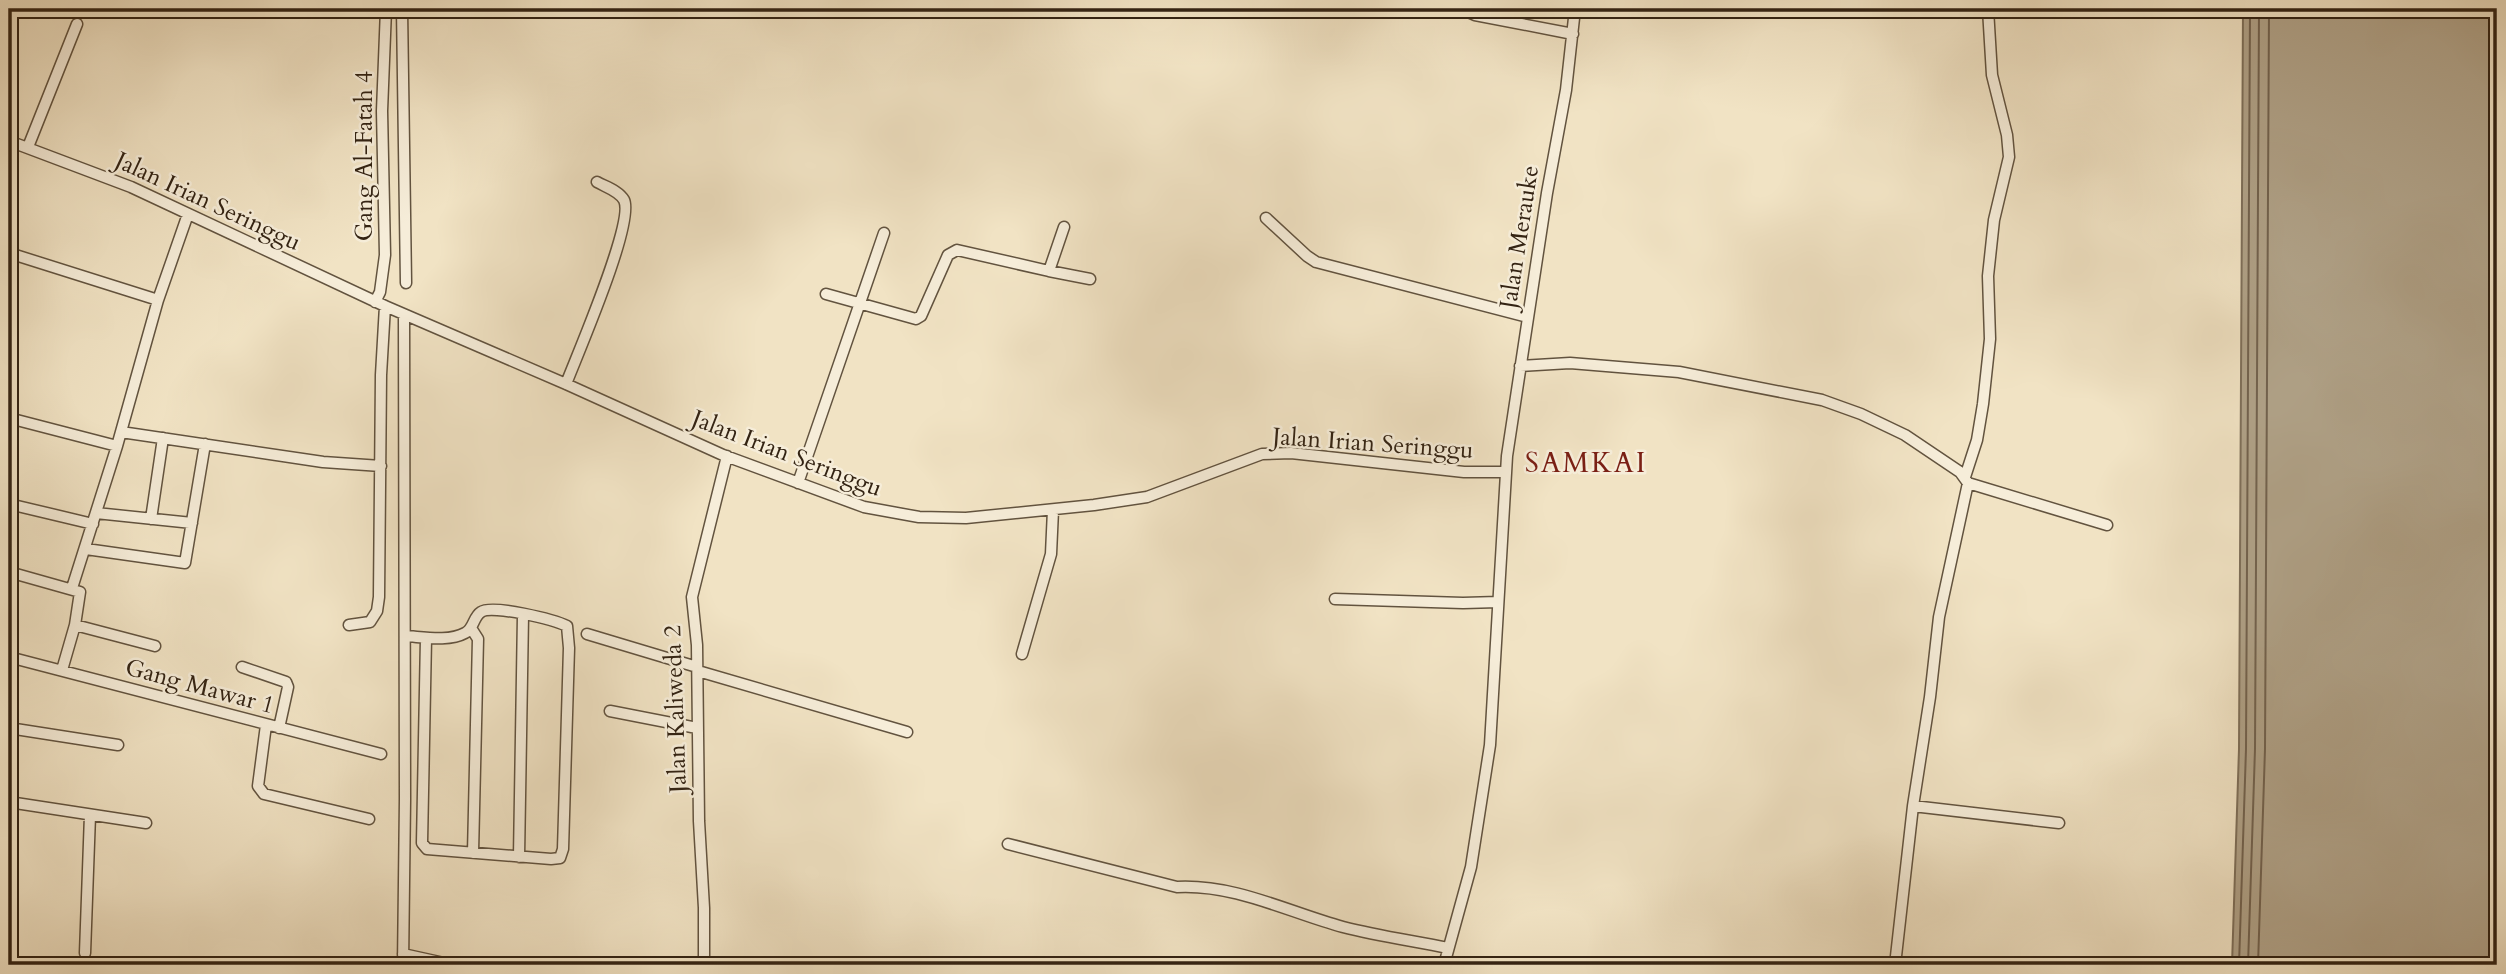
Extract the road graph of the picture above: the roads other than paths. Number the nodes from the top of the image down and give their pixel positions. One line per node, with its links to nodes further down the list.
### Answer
1 (386, 9): 22 (street, Gang Al-Fatah 4)
2 (402, 9): 18 (street)
3 (1462, 9): 7 (street)
4 (1575, 9): 7 (street, Jalan Merauke)
5 (1988, 9): 34 (street)
6 (77, 24): 9 (street)
7 (1573, 34): 23 (street, Jalan Merauke)
8 (9, 141): 9 (street, Jalan Irian Seringgu)
9 (28, 147): 11 (street, Jalan Irian Seringgu)
10 (597, 182): 25 (street)
11 (188, 214): 20 (street); 22 (street, Jalan Irian Seringgu)
12 (1266, 218): 23 (street)
13 (1064, 227): 16 (street)
14 (884, 233): 21 (street)
15 (9, 253): 20 (street)
16 (1049, 271): 17 (street); 21 (street)
17 (1090, 279)
18 (406, 283)
19 (826, 294): 21 (street)
20 (158, 300): 27 (street)
21 (858, 304): 35 (street)
22 (389, 308): 25 (street, Jalan Irian Seringgu); 32 (street); 53 (street)
23 (1528, 317): 24 (street, Jalan Merauke)
24 (1520, 366): 33 (street, Jalan Merauke); 34 (street)
25 (566, 384): 31 (street, Jalan Irian Seringgu)
26 (9, 418): 30 (street)
27 (121, 432): 28 (street); 30 (street)
28 (163, 438): 29 (street); 39 (street)
29 (205, 444): 32 (street); 40 (street)
30 (117, 446): 38 (street)
31 (727, 456): 35 (street, Jalan Irian Seringgu); 59 (street, Jalan Kaliweda 2)
32 (381, 467): 50 (street)
33 (1505, 472): 37 (street, Jalan Irian Seringgu); 47 (street, Jalan Merauke)
34 (1966, 480): 42 (street); 72 (street)
35 (798, 483): 37 (street, Jalan Irian Seringgu)
36 (9, 504): 41 (street)
37 (1053, 510): 56 (street)
38 (96, 513): 39 (street); 41 (street)
39 (151, 519): 40 (street)
40 (192, 523): 43 (street)
41 (93, 524): 43 (street)
42 (2107, 525)
43 (86, 549): 45 (street)
44 (9, 572): 45 (street)
45 (72, 588): 49 (street)
46 (1335, 599): 47 (street)
47 (1498, 602): 81 (street, Jalan Merauke)
48 (523, 615): 51 (street); 80 (street); 80 (street)
49 (75, 625): 55 (street); 60 (street)
50 (349, 625)
51 (471, 628): 54 (street); 79 (street)
52 (587, 634): 59 (street)
53 (405, 636): 54 (street); 64 (street)
54 (426, 638): 67 (street)
55 (155, 646)
56 (1022, 653)
57 (9, 657): 60 (street, Gang Mawar 1)
58 (242, 667): 66 (street)
59 (697, 669): 65 (street, Jalan Kaliweda 2); 68 (street)
60 (62, 670): 62 (street, Gang Mawar 1)
61 (610, 711): 65 (street)
62 (267, 725): 66 (street, Gang Mawar 1); 75 (street)
63 (9, 728): 69 (street)
64 (404, 728): 67 (street); 83 (street)
65 (697, 728): 85 (street, Jalan Kaliweda 2)
66 (279, 729): 70 (street, Gang Mawar 1)
67 (424, 729): 79 (street)
68 (907, 732)
69 (118, 745)
70 (381, 754)
71 (9, 802): 73 (street); 74 (street)
72 (1913, 806): 76 (street); 87 (street)
73 (9, 808)
74 (90, 815): 77 (street); 82 (street)
75 (369, 819)
76 (2059, 823)
77 (146, 824)
78 (1008, 844): 81 (street)
79 (473, 853): 80 (street)
80 (519, 857)
81 (1448, 948): 86 (street, Jalan Merauke)
82 (85, 953)
83 (403, 960): 84 (street)
84 (453, 965)
85 (704, 965)
86 (1444, 965)
87 (1895, 965)

